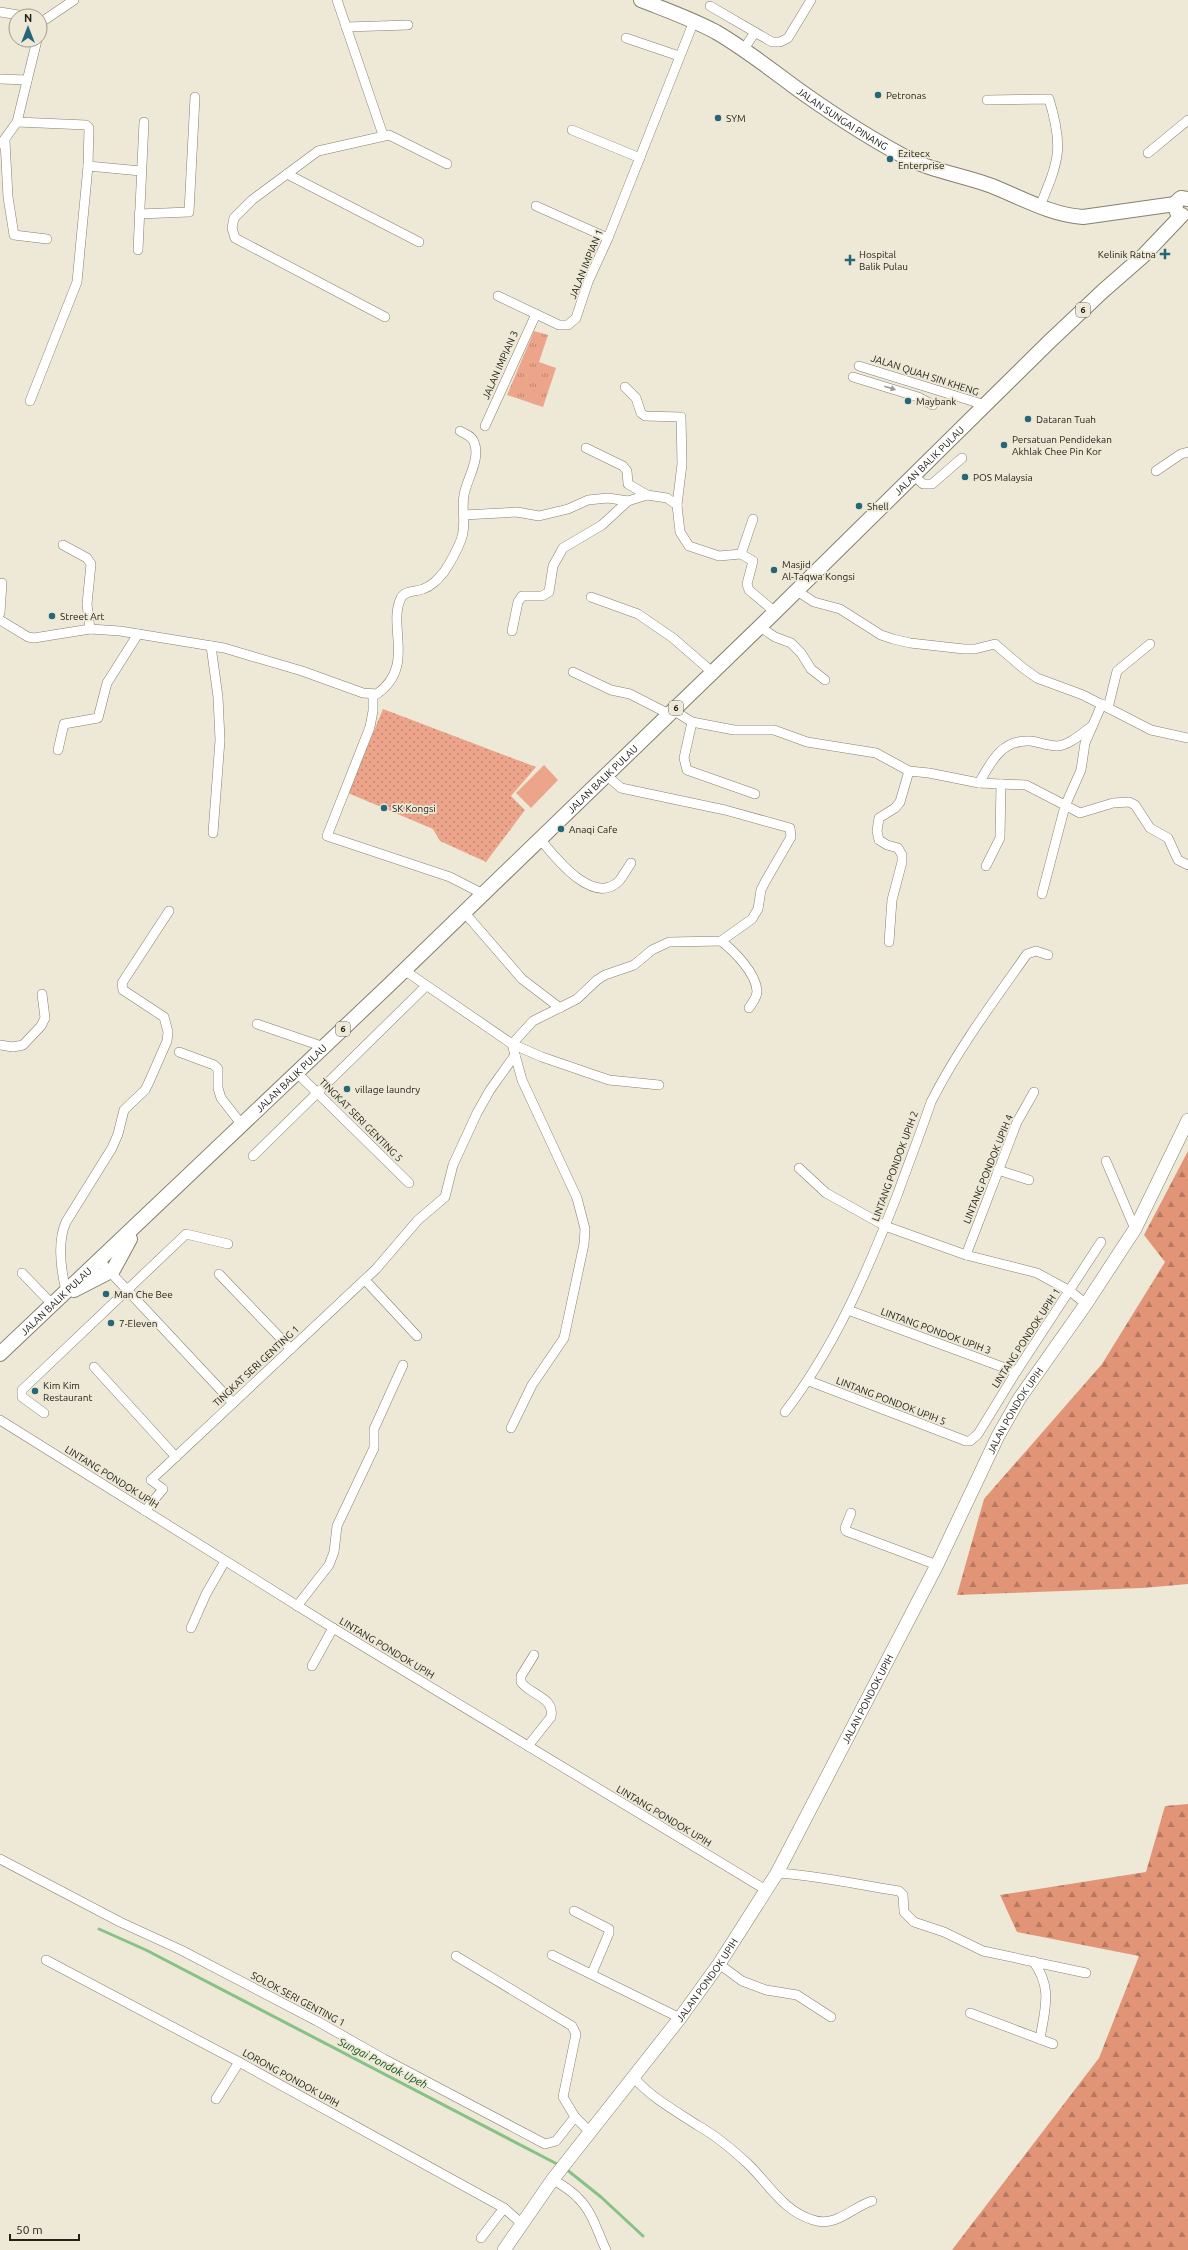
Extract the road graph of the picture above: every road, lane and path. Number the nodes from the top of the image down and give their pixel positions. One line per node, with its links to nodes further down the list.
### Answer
1 (74, 0): 6 (street)
2 (337, 0): 9 (street)
3 (641, 0): 7 (main road, JALAN SUNGAI PINANG / 6)
4 (810, 0): 10 (street)
5 (710, 6): 10 (street)
6 (48, 19)
7 (694, 21): 13 (main road, JALAN SUNGAI PINANG / 6); 14 (street, JALAN IMPIAN 1)
8 (408, 25): 9 (street)
9 (346, 26): 23 (street)
10 (755, 32): 13 (street)
11 (626, 38): 14 (street)
12 (35, 48): 16 (street)
13 (744, 49): 32 (main road, JALAN SUNGAI PINANG / 6)
14 (679, 56): 26 (street, JALAN IMPIAN 1)
15 (0, 79): 16 (street)
16 (27, 80): 20 (street)
17 (195, 97): 34 (street)
18 (987, 100): 32 (street)
19 (1188, 120): 25 (street)
20 (17, 122): 24 (street); 28 (street)
21 (144, 122): 29 (street)
22 (572, 130): 26 (street)
23 (383, 135): 27 (street); 30 (street)
24 (3, 143): 36 (street)
25 (1148, 153)
26 (640, 158): 35 (street, JALAN IMPIAN 1)
27 (447, 164)
28 (88, 166): 29 (street); 45 (street)
29 (141, 171): 34 (street)
30 (287, 174): 37 (street); 41 (street)
31 (536, 206): 35 (street)
32 (1040, 206): 33 (main road, JALAN SUNGAI PINANG / 6)
33 (1183, 208): 47 (main road, JALAN BALIK PULAU / 6)
34 (139, 214): 38 (street)
35 (608, 238): 40 (street, JALAN IMPIAN 1)
36 (47, 239)
37 (420, 242)
38 (138, 250)
39 (498, 296): 40 (street, JALAN IMPIAN 1)
40 (536, 314): 48 (street, JALAN IMPIAN 3)
41 (385, 317)
42 (859, 366): 47 (street, JALAN QUAH SIN KHENG)
43 (853, 377): 46 (street, one-way to 46)
44 (625, 387): 57 (street)
45 (30, 401)
46 (932, 405)
47 (984, 405): 54 (main road, JALAN BALIK PULAU / 6)
48 (485, 426)
49 (460, 431): 58 (street)
50 (586, 448): 55 (street)
51 (1188, 452): 53 (street)
52 (962, 458): 54 (street)
53 (1156, 471)
54 (913, 475): 63 (main road, JALAN BALIK PULAU / 6)
55 (647, 495): 56 (street); 57 (street)
56 (628, 501): 58 (street); 70 (street)
57 (677, 505): 61 (street)
58 (464, 515): 77 (street)
59 (752, 519): 61 (street)
60 (63, 545): 69 (street)
61 (741, 554): 65 (street)
62 (2, 583): 66 (street)
63 (797, 591): 65 (main road, JALAN BALIK PULAU / 6); 78 (street)
64 (591, 597): 75 (street)
65 (775, 612): 68 (main road, JALAN BALIK PULAU / 6)
66 (0, 613)
67 (0, 620): 69 (street)
68 (760, 627): 75 (main road, JALAN BALIK PULAU / 6); 76 (street)
69 (90, 630): 71 (street)
70 (512, 630)
71 (138, 634): 73 (street); 83 (street)
72 (1150, 644): 78 (street)
73 (211, 646): 77 (street); 90 (street)
74 (573, 672): 79 (street)
75 (712, 672): 79 (main road, JALAN BALIK PULAU / 6)
76 (825, 680)
77 (372, 695): 95 (street)
78 (1105, 706): 81 (street); 82 (street)
79 (671, 712): 80 (street); 85 (main road, JALAN BALIK PULAU / 6)
80 (692, 722): 84 (street); 88 (street)
81 (1092, 726): 86 (street); 89 (street)
82 (1188, 738)
83 (58, 750)
84 (909, 771): 86 (street); 100 (street)
85 (606, 775): 91 (main road, JALAN BALIK PULAU / 6); 99 (street)
86 (979, 783): 87 (street)
87 (1001, 784): 89 (street); 94 (street)
88 (755, 794)
89 (1065, 806): 93 (street); 96 (street)
90 (213, 833)
91 (540, 839): 92 (street); 95 (main road, JALAN BALIK PULAU / 6)
92 (631, 863)
93 (1188, 865)
94 (986, 866)
95 (483, 894): 98 (main road, JALAN BALIK PULAU / 6)
96 (1042, 894)
97 (169, 911): 138 (street)
98 (464, 912): 102 (main road, JALAN BALIK PULAU / 6); 105 (street)
99 (721, 941): 105 (street); 106 (street)
100 (889, 942)
101 (1048, 956): 126 (street, LINTANG PONDOK UPIH 2)
102 (404, 970): 103 (street); 110 (main road, JALAN BALIK PULAU / 6)
103 (426, 986): 108 (street); 116 (street)
104 (42, 994): 109 (street)
105 (560, 1008): 108 (street)
106 (749, 1008)
107 (257, 1024): 110 (street)
108 (512, 1044): 112 (street); 114 (street)
109 (0, 1045)
110 (324, 1047): 113 (main road, JALAN BALIK PULAU / 6)
111 (179, 1052): 118 (street)
112 (515, 1055): 135 (street, TINGKAT SERI GENTING 1); 152 (street)
113 (297, 1073): 116 (street, TINGKAT SERI GENTING 5); 118 (main road, JALAN BALIK PULAU / 6)
114 (659, 1085)
115 (1034, 1092): 122 (street, LINTANG PONDOK UPIH 4)
116 (317, 1093): 119 (street); 124 (street, TINGKAT SERI GENTING 5)
117 (1188, 1120): 127 (main road, JALAN PONDOK UPIH)
118 (242, 1124): 125 (main road, JALAN BALIK PULAU / 6)
119 (253, 1156)
120 (1106, 1161): 127 (street)
121 (799, 1168): 126 (street)
122 (998, 1170): 123 (street); 130 (street, LINTANG PONDOK UPIH 4)
123 (1029, 1180)
124 (409, 1183)
125 (142, 1220): 131 (main road, JALAN BALIK PULAU / 6); 132 (main road)
126 (885, 1226): 130 (street); 140 (street, LINTANG PONDOK UPIH 2)
127 (1135, 1229): 139 (main road, JALAN PONDOK UPIH)
128 (1101, 1242): 137 (street, LINTANG PONDOK UPIH 1)
129 (228, 1244): 136 (street)
130 (966, 1255): 137 (street)
131 (99, 1260): 132 (street); 138 (main road, JALAN BALIK PULAU / 6)
132 (111, 1272): 136 (street); 138 (main road)
133 (22, 1273): 138 (street)
134 (220, 1274): 142 (street)
135 (365, 1280): 141 (street); 142 (street, TINGKAT SERI GENTING 1)
136 (128, 1290): 148 (street); 150 (street)
137 (1070, 1292): 139 (street); 146 (street, LINTANG PONDOK UPIH 1)
138 (59, 1298): 143 (main road, JALAN BALIK PULAU / 6)
139 (1086, 1304): 158 (main road, JALAN PONDOK UPIH)
140 (848, 1310): 146 (street, LINTANG PONDOK UPIH 3); 147 (street, LINTANG PONDOK UPIH 2)
141 (417, 1336)
142 (291, 1349): 148 (street, TINGKAT SERI GENTING 1)
143 (0, 1354)
144 (403, 1365): 159 (street)
145 (94, 1367): 154 (street)
146 (1016, 1372): 153 (street, LINTANG PONDOK UPIH 1)
147 (809, 1381): 149 (street, LINTANG PONDOK UPIH 2); 153 (street, LINTANG PONDOK UPIH 5)
148 (233, 1403): 154 (street, TINGKAT SERI GENTING 1)
149 (785, 1412)
150 (44, 1413)
151 (0, 1420): 155 (street, LINTANG PONDOK UPIH)
152 (510, 1428)
153 (966, 1441)
154 (176, 1456): 155 (street, TINGKAT SERI GENTING 1)
155 (145, 1511): 157 (street, LINTANG PONDOK UPIH)
156 (851, 1513): 158 (street)
157 (225, 1561): 159 (street, LINTANG PONDOK UPIH); 160 (street)
158 (936, 1564): 166 (main road, JALAN PONDOK UPIH)
159 (297, 1606): 161 (street, LINTANG PONDOK UPIH)
160 (191, 1628)
161 (332, 1628): 163 (street); 164 (street, LINTANG PONDOK UPIH)
162 (534, 1655): 164 (street)
163 (312, 1666)
164 (528, 1746): 167 (street, LINTANG PONDOK UPIH)
165 (0, 1859): 184 (street, SOLOK SERI GENTING 1)
166 (777, 1873): 167 (main road, JALAN PONDOK UPIH); 172 (street)
167 (766, 1890): 173 (main road, JALAN PONDOK UPIH)
168 (574, 1911): 174 (street)
169 (552, 1955): 174 (street)
170 (456, 1956): 184 (street)
171 (46, 1960): 181 (street, LORONG PONDOK UPIH)
172 (1033, 1961): 175 (street); 179 (street)
173 (719, 1964): 177 (street); 178 (main road, JALAN PONDOK UPIH)
174 (592, 1973): 178 (street)
175 (1086, 1973)
176 (970, 2013): 179 (street)
177 (831, 2017)
178 (680, 2018): 182 (main road, JALAN PONDOK UPIH)
179 (1040, 2039): 180 (street)
180 (1053, 2044)
181 (239, 2062): 183 (street); 188 (street, LORONG PONDOK UPIH)
182 (634, 2078): 185 (main road, JALAN PONDOK UPIH); 187 (street)
183 (216, 2099)
184 (575, 2117): 185 (street)
185 (590, 2132): 186 (main road, JALAN PONDOK UPIH)
186 (559, 2171): 189 (main road, JALAN PONDOK UPIH); 192 (street)
187 (872, 2201)
188 (504, 2208): 189 (street, LORONG PONDOK UPIH); 190 (street)
189 (521, 2223): 191 (main road, JALAN PONDOK UPIH)
190 (481, 2238)
191 (504, 2250)
192 (606, 2250)

